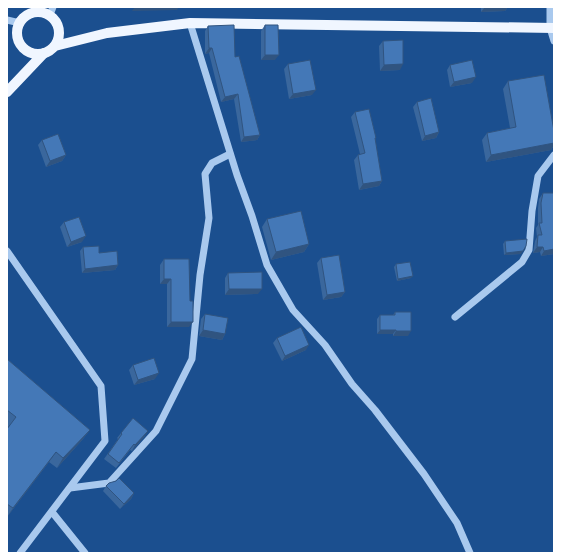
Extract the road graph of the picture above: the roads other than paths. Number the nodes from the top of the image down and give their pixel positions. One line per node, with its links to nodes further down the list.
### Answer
1 (550, 7): 6 (street)
2 (51, 11): 4 (main road); 8 (main road)
3 (7, 20): 4 (street)
4 (20, 23): 9 (main road)
5 (190, 23): 6 (main road); 8 (main road); 11 (street)
6 (552, 28): 7 (street)
7 (554, 41)
8 (55, 46): 9 (main road)
9 (44, 53): 10 (main road)
10 (7, 92)
11 (230, 154): 15 (street); 19 (street)
12 (554, 155): 14 (street)
13 (7, 250): 15 (street)
14 (454, 317)
15 (70, 488): 16 (street)
16 (52, 512): 17 (street); 18 (street)
17 (20, 553)
18 (85, 553)
19 (470, 553)

